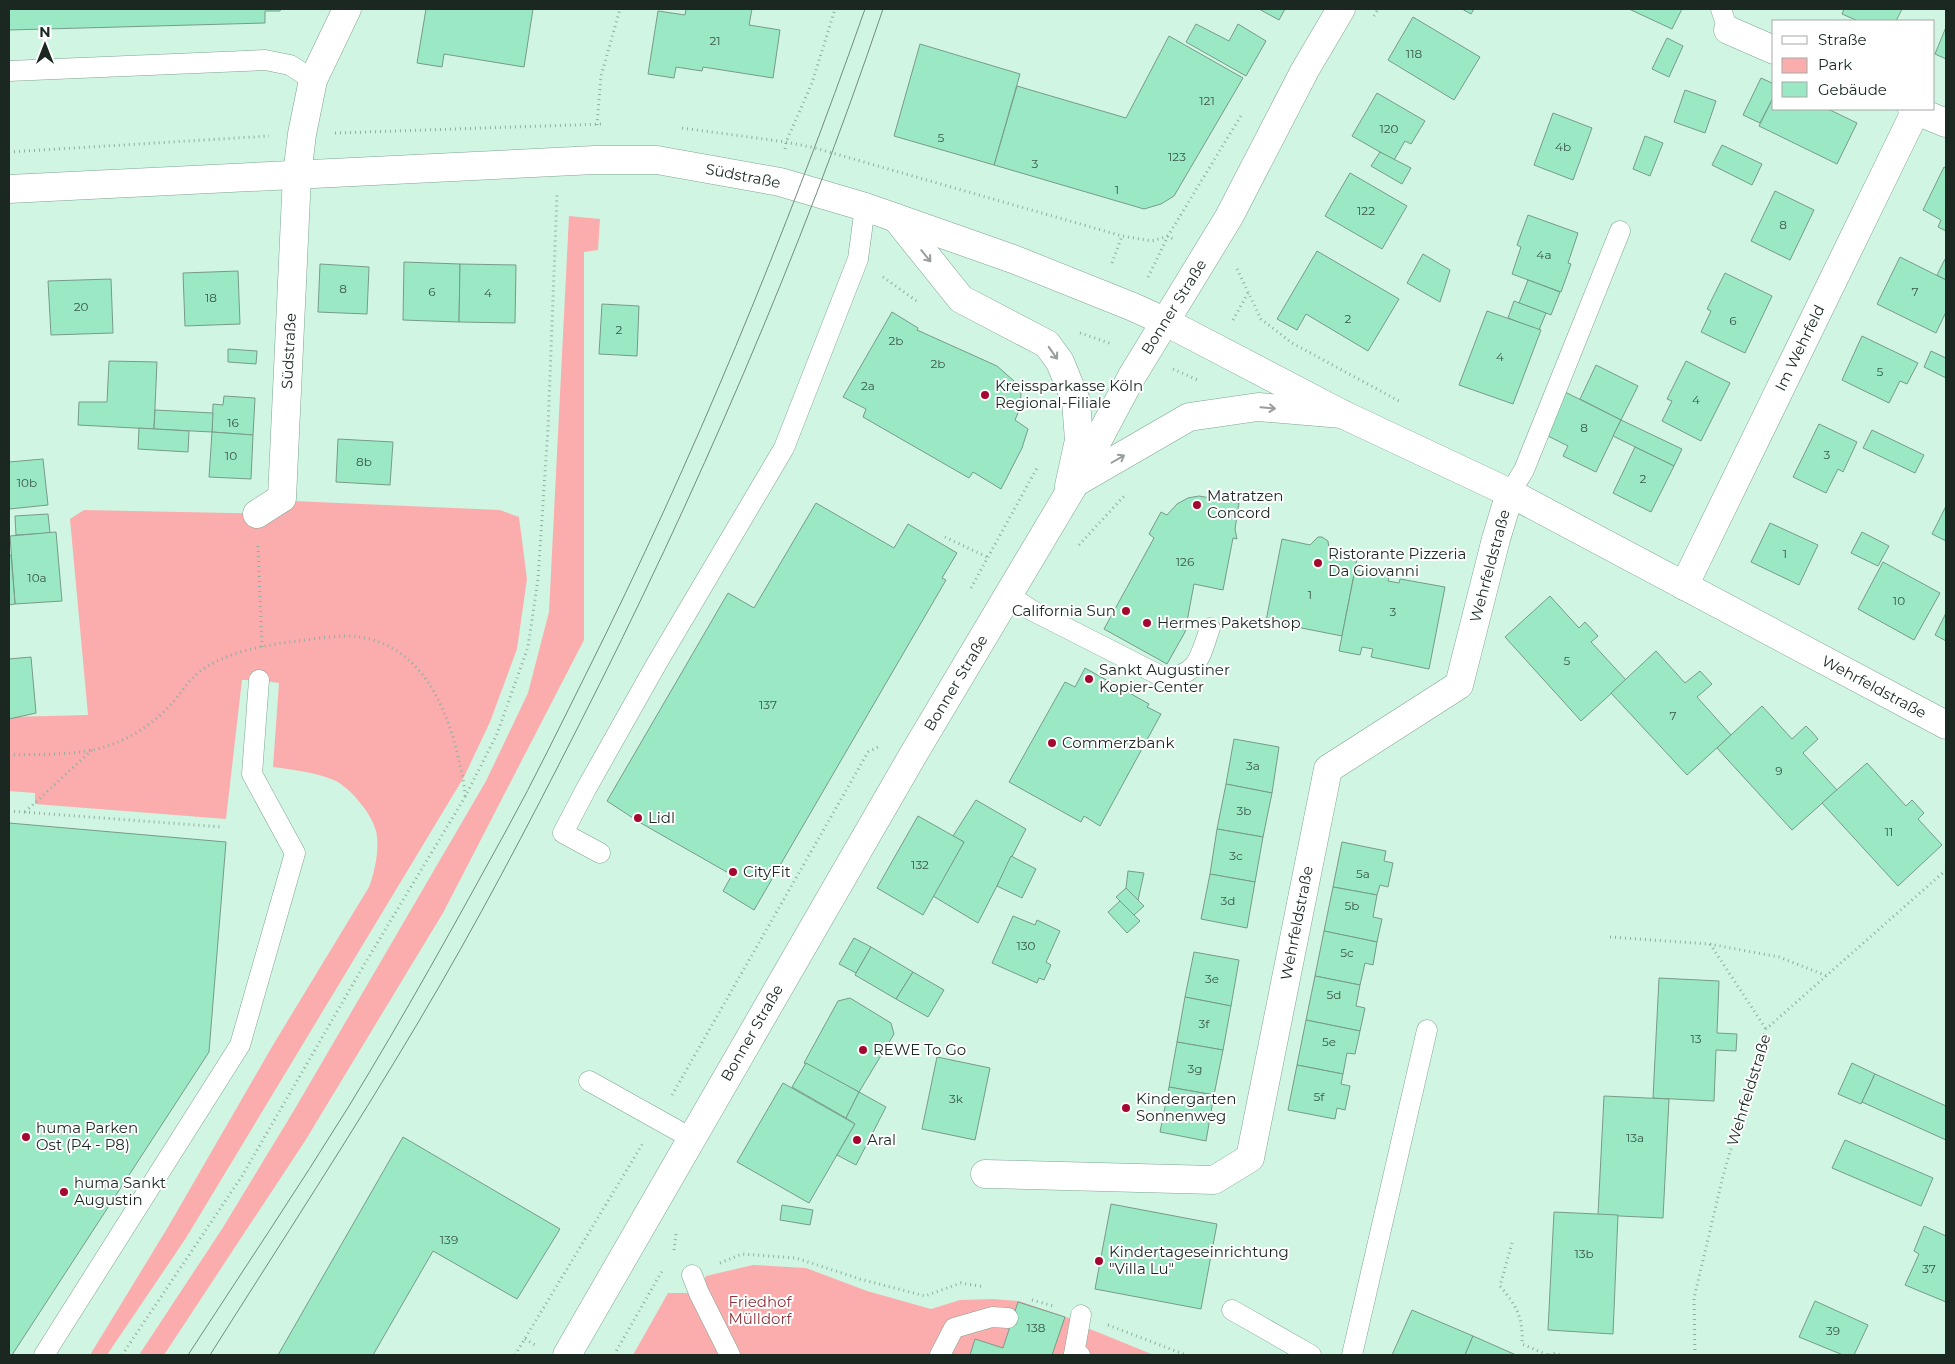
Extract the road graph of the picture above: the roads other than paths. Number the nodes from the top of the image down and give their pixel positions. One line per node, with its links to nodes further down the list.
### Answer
1 (347, 9): 6 (street)
2 (1341, 9): 14 (street, Bonner Straße)
3 (1724, 19): 4 (street)
4 (1772, 49)
5 (9, 71): 6 (lane)
6 (313, 80): 9 (street)
7 (1914, 110): 8 (street, Im Wehrfeld); 19 (street, Im Wehrfeld)
8 (1946, 123)
9 (297, 175): 10 (street, Südstraße); 11 (street, Südstraße); 18 (street, Südstraße)
10 (9, 189)
11 (865, 207): 12 (street, Südstraße); 24 (lane)
12 (896, 218): 14 (street, Südstraße); 16 (street, one-way to 16)
13 (1620, 231): 17 (lane, Wehrfeldstraße)
14 (1166, 322): 15 (street, Wehrfeldstraße); 16 (street, Bonner Straße)
15 (1342, 414): 16 (street, one-way to 15); 17 (street, Wehrfeldstraße)
16 (1071, 490): 20 (street, Bonner Straße)
17 (1510, 493): 19 (street, Wehrfeldstraße); 28 (street, Wehrfeldstraße)
18 (257, 514)
19 (1684, 586): 23 (street, Wehrfeldstraße)
20 (1008, 595): 21 (lane); 27 (street, Bonner Straße)
21 (1210, 628)
22 (259, 680): 33 (lane)
23 (1946, 725)
24 (600, 853)
25 (1427, 1030): 39 (lane)
26 (588, 1081): 27 (lane)
27 (691, 1138): 34 (street, Bonner Straße)
28 (985, 1174)
29 (692, 1275): 35 (lane)
30 (1232, 1310): 38 (lane)
31 (1081, 1315): 37 (lane)
32 (1008, 1318): 36 (lane)
33 (44, 1355)
34 (567, 1355)
35 (730, 1355)
36 (940, 1355)
37 (1080, 1355)
38 (1311, 1355)
39 (1352, 1355)

